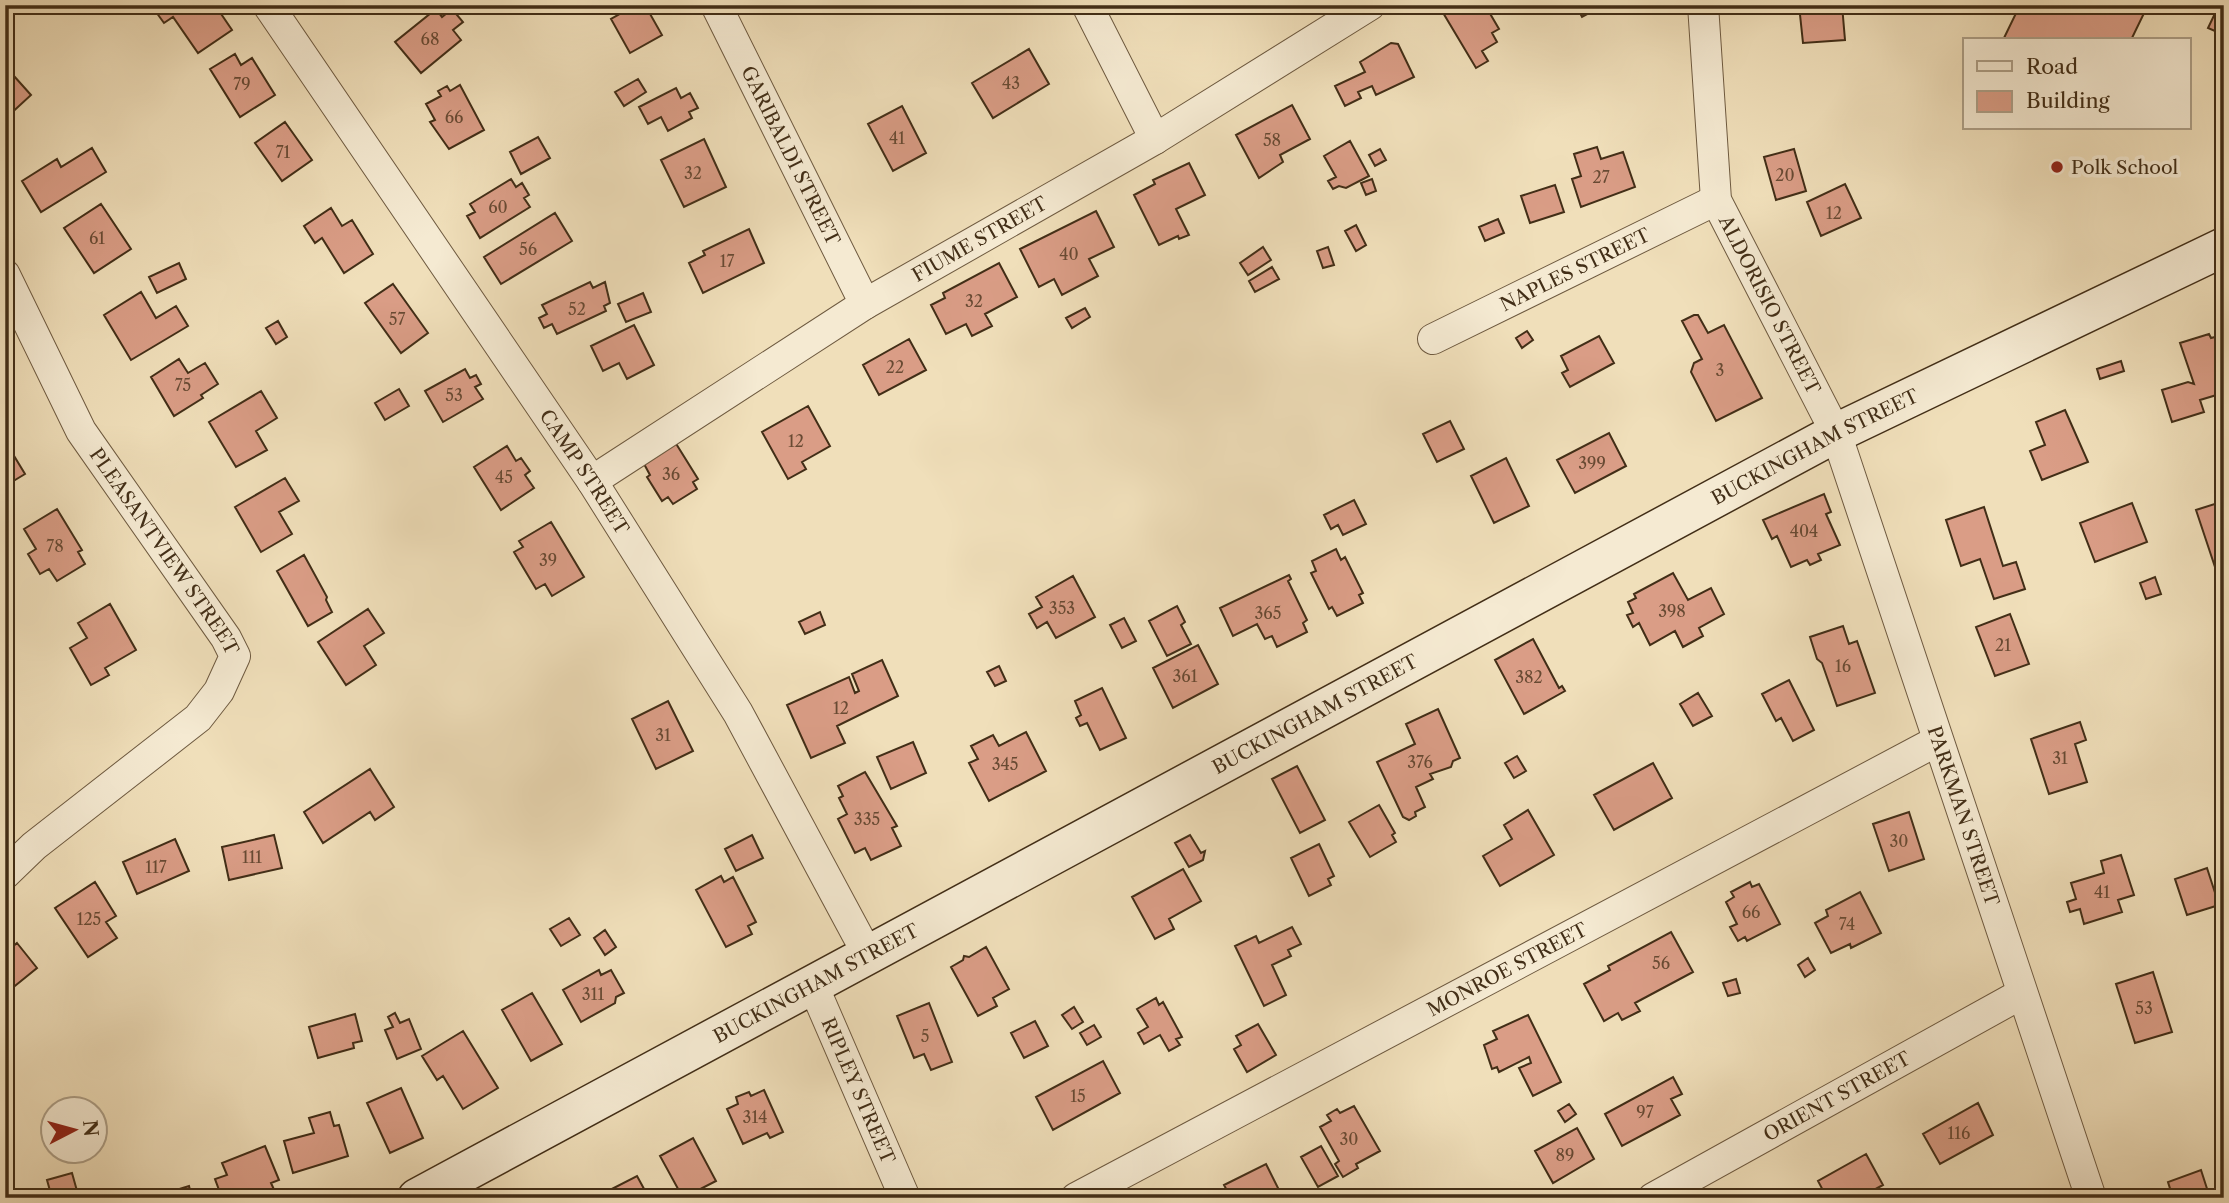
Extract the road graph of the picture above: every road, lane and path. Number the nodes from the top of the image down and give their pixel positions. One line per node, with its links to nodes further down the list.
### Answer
1 (268, 5): 13 (street, CAMP STREET)
2 (716, 5): 10 (street, GARIBALDI STREET)
3 (1087, 5): 6 (street)
4 (1370, 5): 6 (street, FIUME STREET)
5 (1703, 5): 7 (street, ALDORISIO STREET)
6 (1155, 139): 10 (street, FIUME STREET)
7 (1716, 200): 11 (street, NAPLES STREET); 12 (street, ALDORISIO STREET)
8 (2222, 256): 12 (main road, BUCKINGHAM STREET)
9 (5, 275): 15 (street, PLEASANTVIEW STREET)
10 (865, 304): 13 (street, FIUME STREET)
11 (1433, 339)
12 (1836, 433): 14 (street, PARKMAN STREET); 16 (main road, BUCKINGHAM STREET)
13 (592, 481): 16 (street, CAMP STREET)
14 (1937, 741): 18 (street, PARKMAN STREET); 21 (street, MONROE STREET)
15 (5, 874)
16 (868, 955): 17 (main road, BUCKINGHAM STREET)
17 (812, 983): 19 (main road, BUCKINGHAM STREET); 20 (street, RIPLEY STREET)
18 (2021, 994): 22 (street, ORIENT STREET); 23 (street, PARKMAN STREET)
19 (417, 1198)
20 (905, 1198)
21 (1076, 1198)
22 (1653, 1198)
23 (2091, 1198)

